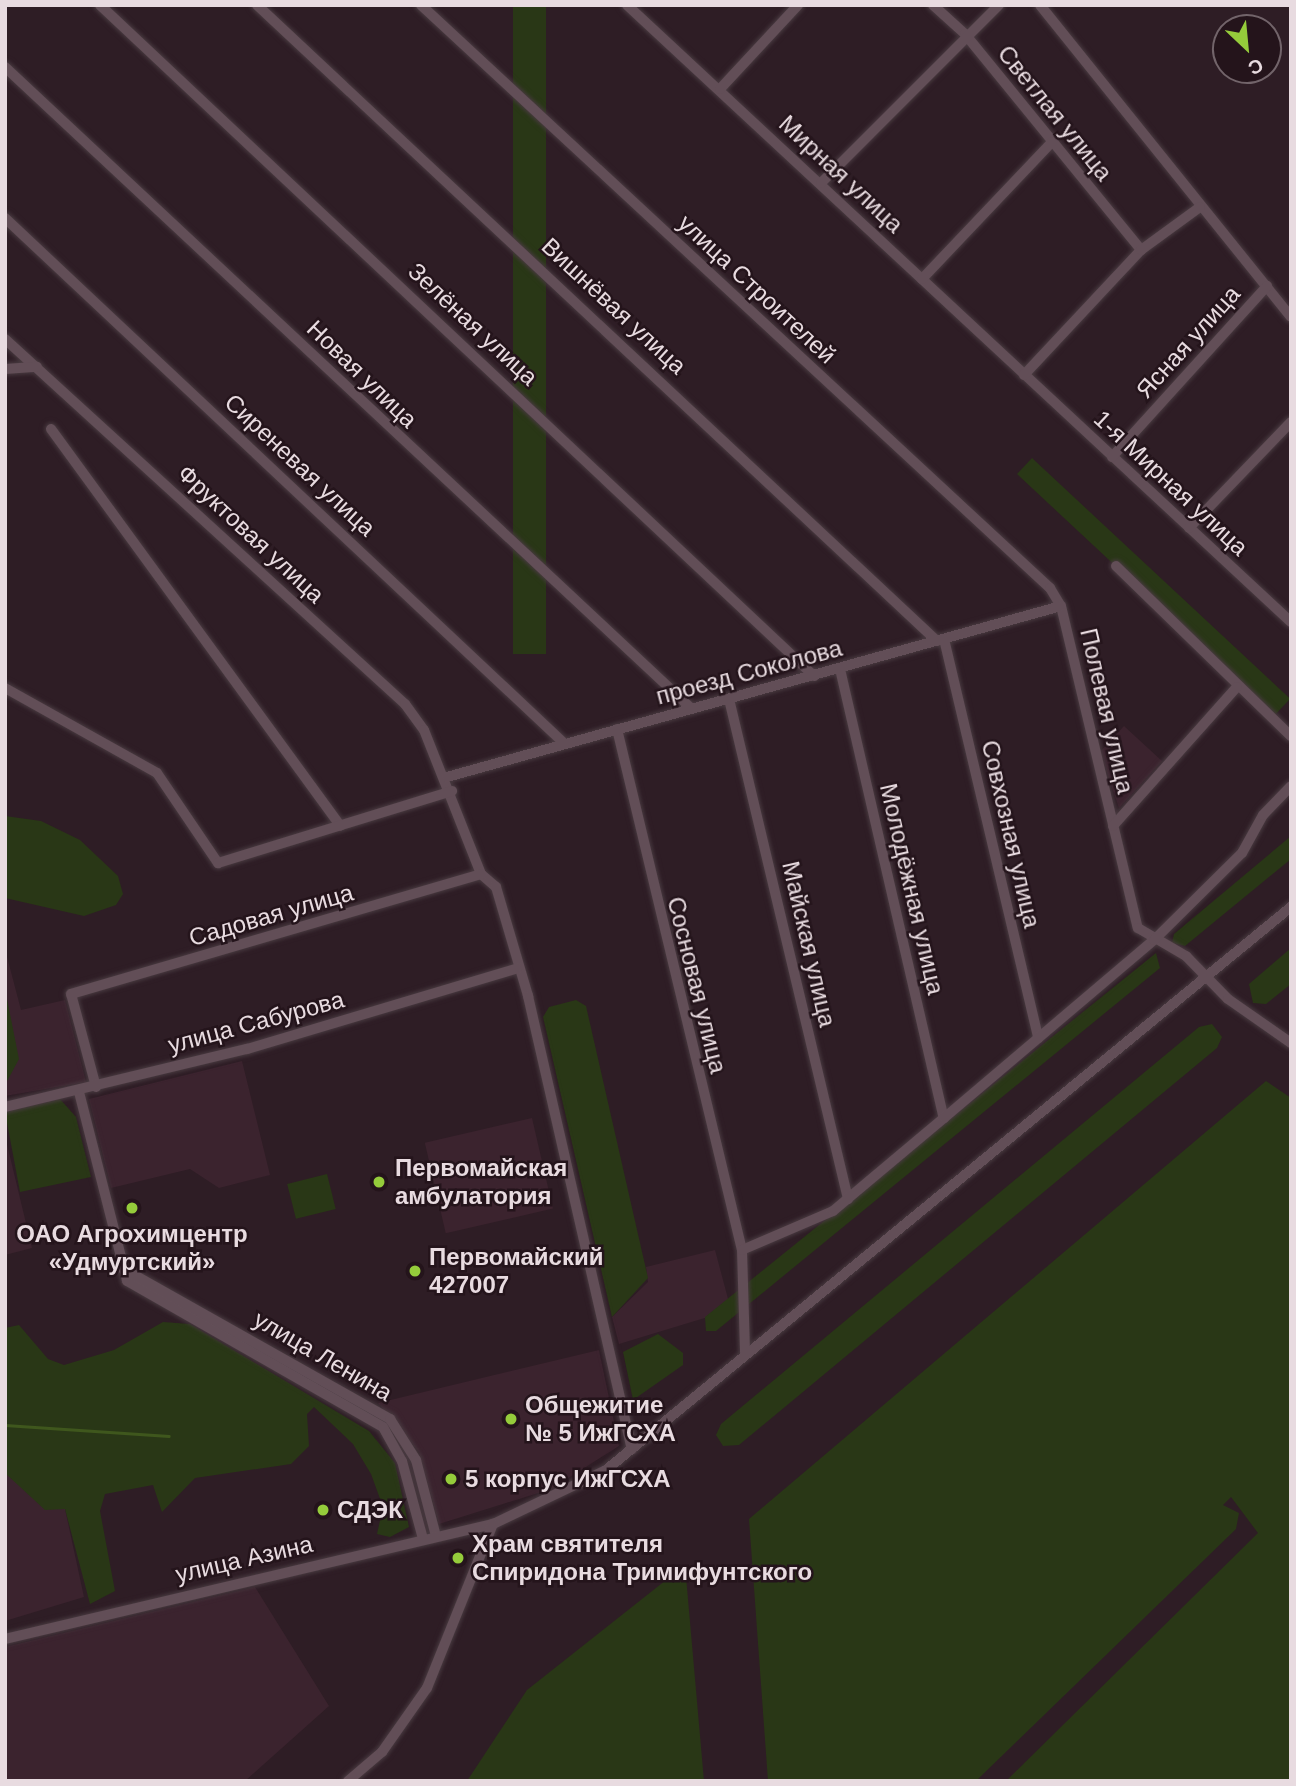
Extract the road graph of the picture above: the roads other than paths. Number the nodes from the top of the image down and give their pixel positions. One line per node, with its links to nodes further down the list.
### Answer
1 (100, 5): 33 (street, Зелёная улица)
2 (257, 5): 31 (street, Вишнёвая улица)
3 (421, 5): 29 (street, улица Строителей)
4 (627, 5): 11 (street, Мирная улица)
5 (798, 5): 11 (street)
6 (933, 5): 9 (street, Светлая улица)
7 (999, 5): 9 (street)
8 (1040, 5): 14 (street)
9 (965, 34): 12 (street, Светлая улица); 13 (street)
10 (5, 67): 37 (street, Новая улица)
11 (720, 89): 13 (street, Мирная улица)
12 (1052, 142): 16 (street, Светлая улица); 17 (street)
13 (821, 183): 17 (street, Мирная улица)
14 (1200, 207): 16 (street); 18 (street)
15 (5, 218): 40 (street, Сиреневая улица)
16 (1141, 250): 23 (street)
17 (922, 279): 23 (street, Мирная улица)
18 (1267, 286): 19 (street); 26 (street, Ясная улица)
19 (1290, 312)
20 (5, 339): 21 (street, Фруктовая улица)
21 (37, 367): 22 (street); 41 (street, Фруктовая улица)
22 (5, 369)
23 (1024, 375): 26 (street, 1-я Мирная улица)
24 (1291, 422): 27 (street)
25 (51, 429): 44 (street)
26 (1112, 457): 27 (street, 1-я Мирная улица)
27 (1189, 528): 30 (street, 1-я Мирная улица)
28 (1116, 565): 34 (street)
29 (1061, 606): 31 (street, проезд Соколова); 45 (street, Полевая улица)
30 (1291, 622)
31 (941, 640): 32 (street, проезд Соколова); 51 (street, Совхозная улица)
32 (840, 669): 33 (street, проезд Соколова); 56 (street, Молодёжная улица)
33 (814, 676): 36 (street, проезд Соколова)
34 (1237, 687): 39 (street); 45 (street, Полевая улица)
35 (5, 688): 44 (street)
36 (729, 699): 37 (street, проезд Соколова); 57 (street, Майская улица)
37 (692, 709): 38 (street, проезд Соколова)
38 (617, 729): 40 (street, проезд Соколова); 59 (street, Сосновая улица)
39 (1291, 736)
40 (565, 744): 41 (street, проезд Соколова)
41 (447, 777): 43 (street, Фруктовая улица)
42 (1291, 786): 48 (street)
43 (452, 791): 44 (street); 46 (street, Фруктовая улица)
44 (340, 826)
45 (1112, 827): 48 (street, Полевая улица)
46 (481, 874): 49 (street, Фруктовая улица); 53 (street, Садовая улица)
47 (1291, 906): 50 (street, улица Азина)
48 (1154, 940): 50 (street, Полевая улица); 51 (street)
49 (516, 969): 53 (street, улица Сабурова); 63 (street, Фруктовая улица)
50 (1205, 975): 52 (street, Полевая улица); 62 (street, улица Азина)
51 (1038, 1038): 56 (street)
52 (1291, 1044)
53 (96, 1087): 54 (street, улица Сабурова)
54 (79, 1092): 55 (street, улица Сабурова); 61 (street)
55 (5, 1107)
56 (944, 1118): 57 (street)
57 (848, 1199): 58 (street)
58 (760, 1243): 59 (street); 60 (street)
59 (743, 1250): 60 (street, Сосновая улица)
60 (744, 1267): 62 (street, Сосновая улица)
61 (122, 1268): 65 (street, улица Ленина); 66 (street, улица Ленина)
62 (745, 1354): 63 (street, улица Азина)
63 (632, 1449): 64 (street, улица Азина)
64 (493, 1524): 65 (street, улица Азина); 68 (street)
65 (436, 1536): 66 (street, улица Азина)
66 (424, 1539): 67 (street, улица Азина)
67 (5, 1639)
68 (348, 1781)

